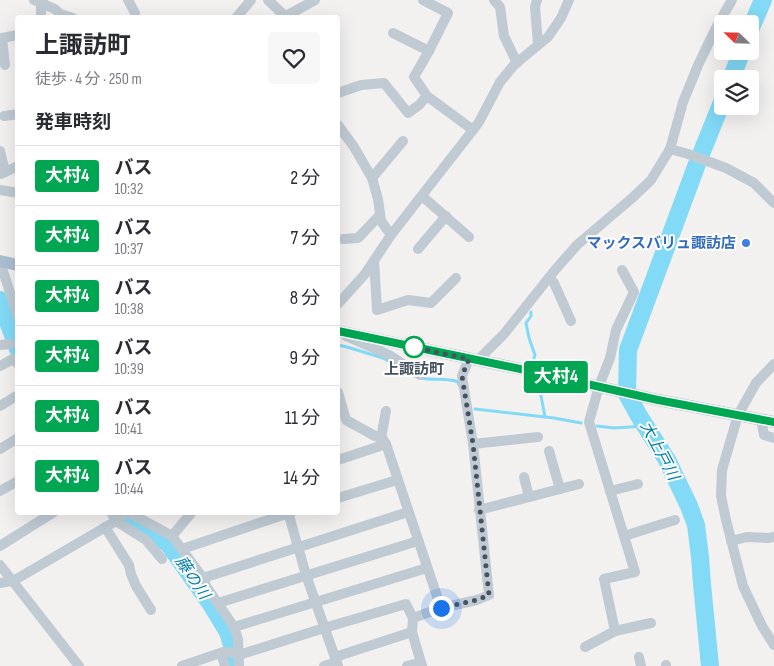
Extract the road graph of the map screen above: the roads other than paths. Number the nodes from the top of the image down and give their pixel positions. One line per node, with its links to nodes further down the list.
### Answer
1 (128, 0): 11 (street)
2 (251, 0): 14 (street)
3 (268, 0): 15 (street)
4 (316, 0): 16 (street)
5 (423, 0): 20 (street)
6 (494, 0): 21 (street)
7 (537, 0): 19 (street)
8 (569, 0): 19 (street)
9 (732, 0): 30 (street)
10 (39, 1): 12 (street); 13 (street)
11 (135, 13)
12 (41, 15)
13 (63, 15)
14 (238, 15)
15 (285, 15)
16 (290, 15)
17 (393, 32): 20 (street)
18 (15, 36): 22 (street)
19 (538, 44): 21 (street)
20 (429, 51): 24 (street)
21 (517, 63): 28 (street)
22 (5, 64)
23 (340, 91): 24 (street)
24 (427, 96): 28 (street)
25 (15, 114): 26 (street)
26 (4, 116)
27 (340, 128): 34 (street)
28 (473, 130): 37 (street)
29 (403, 141): 34 (street)
30 (670, 149): 38 (street); 50 (street)
31 (0, 151): 33 (street)
32 (15, 167): 33 (street)
33 (3, 173)
34 (372, 178): 39 (street)
35 (0, 190): 36 (street)
36 (15, 192)
37 (422, 196): 40 (street); 41 (street)
38 (774, 203)
39 (380, 215): 41 (street); 43 (street)
40 (446, 216): 42 (street); 44 (street)
41 (390, 235): 45 (street)
42 (469, 237)
43 (342, 238)
44 (418, 249)
45 (374, 260): 49 (street); 51 (street)
46 (0, 262): 47 (main road); 52 (street)
47 (15, 264)
48 (622, 270): 61 (street)
49 (456, 278)
50 (549, 278): 53 (street); 56 (street)
51 (340, 302)
52 (15, 309)
53 (571, 320)
54 (340, 332): 56 (main road)
55 (340, 333): 60 (street)
56 (473, 360): 61 (main road); 74 (street)
57 (15, 361): 59 (street)
58 (774, 364): 66 (street)
59 (0, 366)
60 (420, 375)
61 (602, 387): 66 (main road); 85 (street)
62 (15, 397): 63 (street)
63 (0, 406)
64 (340, 406): 68 (street)
65 (386, 411): 73 (street)
66 (738, 415): 67 (main road); 102 (street)
67 (761, 419): 69 (main road); 71 (street)
68 (342, 421): 73 (street)
69 (774, 422)
70 (538, 437): 74 (street)
71 (774, 438)
72 (15, 440): 75 (street)
73 (383, 441): 77 (street); 79 (street)
74 (473, 444): 88 (street)
75 (0, 449)
76 (549, 452): 83 (street)
77 (340, 459)
78 (524, 477): 87 (street)
79 (397, 480): 86 (street); 89 (street)
80 (15, 483): 84 (street)
81 (579, 484): 83 (street)
82 (638, 484): 85 (street)
83 (560, 489): 87 (street)
84 (0, 491)
85 (610, 492): 99 (street)
86 (340, 497)
87 (529, 497): 88 (street)
88 (479, 510): 115 (street)
89 (408, 512): 101 (street); 104 (street)
90 (49, 515): 103 (street)
91 (133, 515): 98 (street)
92 (190, 515): 98 (street)
93 (283, 515): 105 (street)
94 (290, 515): 104 (street)
95 (114, 518): 97 (street); 106 (street)
96 (675, 520): 99 (street)
97 (105, 527): 111 (street); 116 (street)
98 (172, 536): 105 (street)
99 (624, 536): 121 (street)
100 (774, 537): 102 (street)
101 (418, 541): 108 (street); 109 (street)
102 (731, 541): 124 (street)
103 (0, 546)
104 (298, 548): 109 (street); 110 (street)
105 (182, 549): 110 (street)
106 (162, 559)
107 (0, 564): 111 (street)
108 (427, 568): 113 (street); 115 (street)
109 (306, 575): 113 (street); 114 (street)
110 (203, 578): 114 (street)
111 (13, 580): 112 (street); 129 (street)
112 (0, 583)
113 (315, 602): 119 (street); 120 (street)
114 (218, 603): 119 (street)
115 (441, 608): 117 (street)
116 (151, 610)
117 (413, 618): 120 (street); 122 (street)
118 (650, 623): 121 (street)
119 (234, 627): 126 (street)
120 (324, 628): 126 (street); 127 (street)
121 (615, 631): 123 (street)
122 (412, 632): 127 (street); 128 (street)
123 (585, 646)
124 (774, 646)
125 (222, 652): 126 (street); 130 (street); 131 (street)
126 (239, 657)
127 (336, 662): 132 (street)
128 (422, 664): 133 (street)
129 (79, 666)
130 (182, 666)
131 (224, 666)
132 (324, 666)
133 (407, 666)

